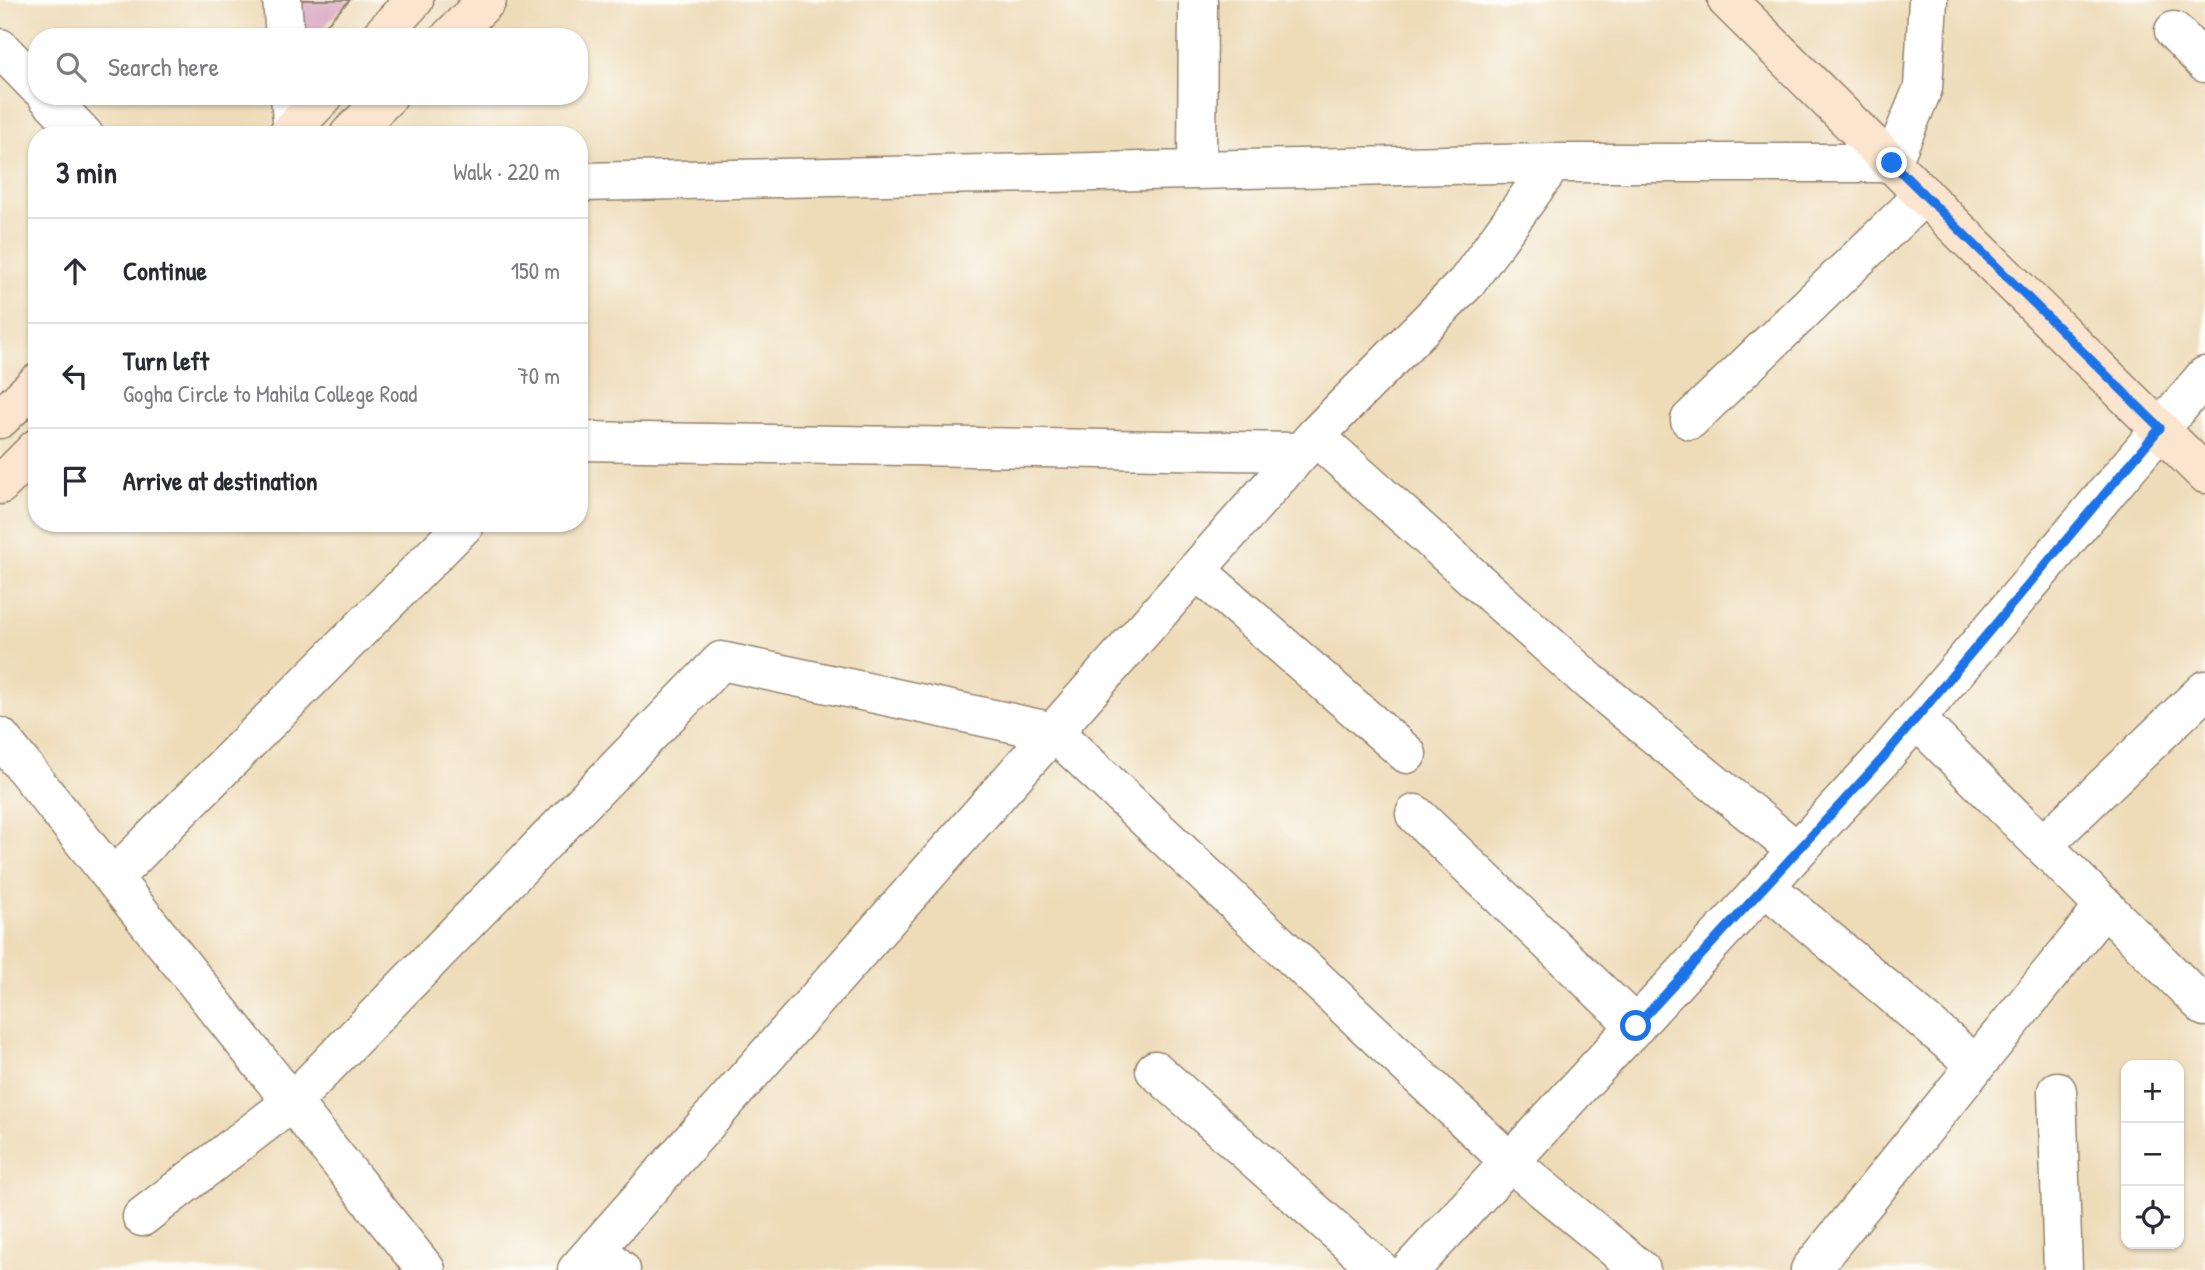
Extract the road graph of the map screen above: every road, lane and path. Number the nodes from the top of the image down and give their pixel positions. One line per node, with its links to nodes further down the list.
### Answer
1 (282, 0): 7 (street)
2 (414, 0): 8 (main road)
3 (487, 0): 9 (main road)
4 (1198, 0): 22 (street)
5 (1727, 0): 21 (main road)
6 (1928, 0): 21 (street)
7 (284, 28)
8 (388, 28)
9 (459, 28)
10 (2174, 31): 12 (street)
11 (0, 48): 13 (street)
12 (2205, 62)
13 (28, 77)
14 (56, 105): 18 (street)
15 (313, 105): 17 (main road)
16 (379, 105): 19 (main road)
17 (290, 124)
18 (75, 126)
19 (358, 126)
20 (1553, 163): 21 (street); 22 (street); 31 (street)
21 (1892, 163): 24 (main road)
22 (1197, 170): 23 (street)
23 (588, 182)
24 (1924, 195): 28 (street); 29 (main road)
25 (2205, 376): 29 (street)
26 (28, 392): 27 (main road)
27 (0, 419)
28 (1690, 420)
29 (2160, 428): 33 (main road); 38 (street)
30 (588, 441): 31 (street)
31 (1308, 444): 36 (street); 44 (street)
32 (28, 457): 34 (main road)
33 (2205, 474)
34 (0, 485)
35 (457, 532): 45 (street)
36 (1196, 570): 39 (street); 41 (street)
37 (2205, 690): 43 (street)
38 (1916, 719): 43 (street); 44 (street)
39 (1054, 732): 53 (street); 54 (street); 56 (street)
40 (0, 737): 45 (street)
41 (1407, 754)
42 (1415, 814): 49 (street)
43 (2043, 845): 47 (street)
44 (1797, 851): 46 (street)
45 (113, 878): 53 (street)
46 (1765, 886): 49 (street); 50 (street)
47 (2105, 906): 48 (street); 50 (street)
48 (2205, 1007)
49 (1636, 1026): 54 (street)
50 (1976, 1065): 61 (street)
51 (1154, 1070): 58 (street)
52 (2057, 1091): 62 (street)
53 (292, 1102): 55 (street); 57 (street)
54 (1510, 1162): 59 (street); 60 (street)
55 (142, 1217)
56 (598, 1263)
57 (426, 1270)
58 (1380, 1270)
59 (1410, 1270)
60 (1641, 1270)
61 (1810, 1270)
62 (2063, 1270)

